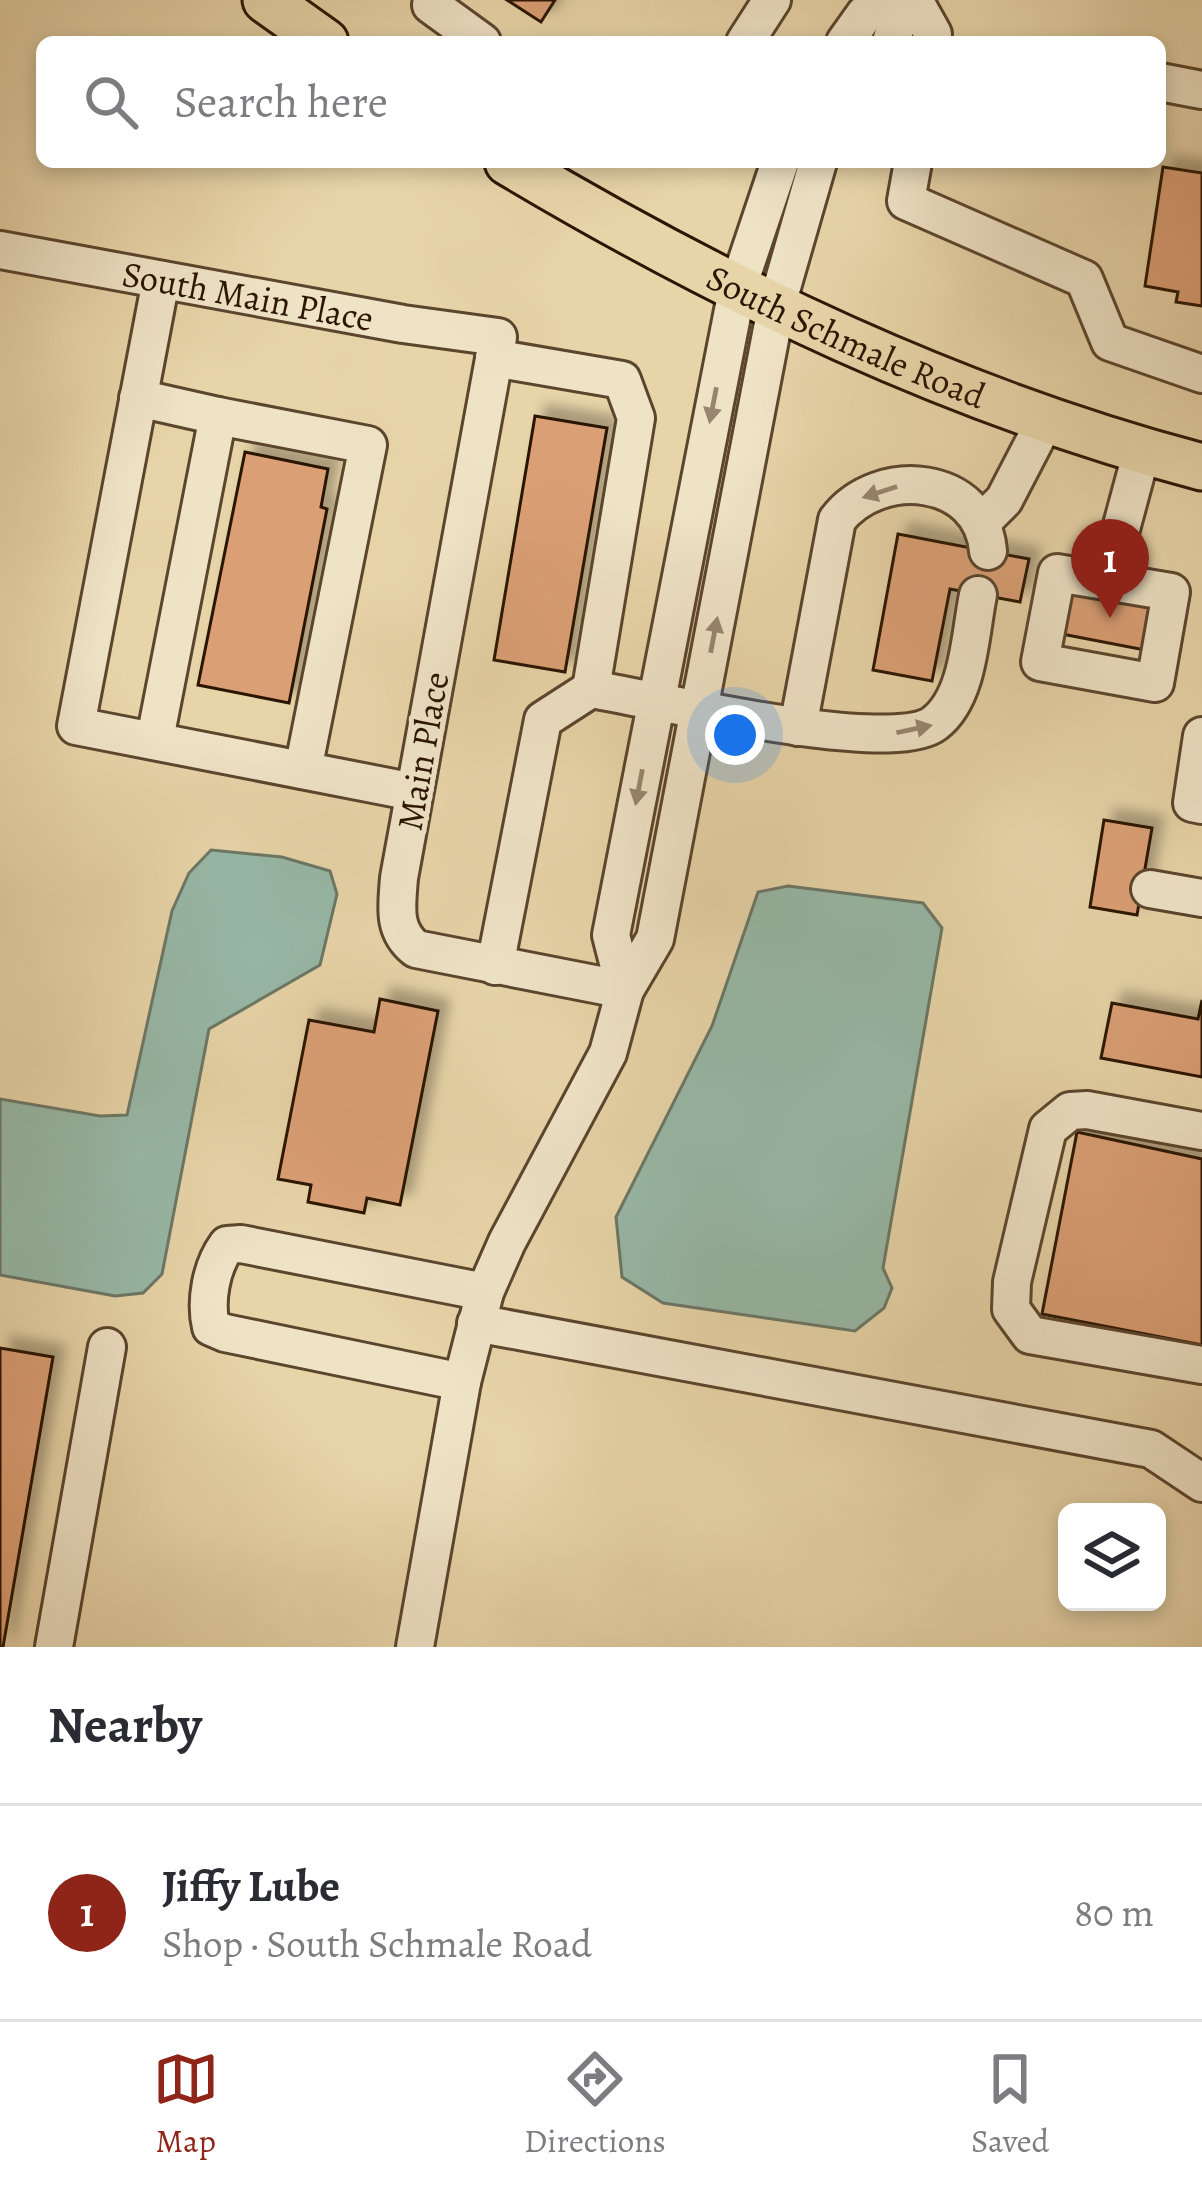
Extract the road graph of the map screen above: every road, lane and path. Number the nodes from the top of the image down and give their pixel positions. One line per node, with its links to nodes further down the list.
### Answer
1 (266, 0): 7 (main road)
2 (434, 0): 8 (street)
3 (772, 0): 9 (street)
4 (886, 0): 10 (street)
5 (904, 0): 11 (street)
6 (914, 0): 12 (street)
7 (317, 36)
8 (474, 36)
9 (749, 36)
10 (849, 36)
11 (893, 36)
12 (933, 36)
13 (1166, 83): 14 (street)
14 (1202, 90)
15 (518, 168): 21 (main road, South Schmale Road)
16 (779, 168): 21 (street)
17 (815, 168): 21 (street)
18 (912, 168): 23 (street)
19 (0, 250): 20 (street, South Main Place)
20 (161, 280): 22 (street, South Main Place); 24 (street)
21 (756, 299): 26 (main road, South Schmale Road); 32 (street, one-way to 32); 33 (street, one-way to 21)
22 (496, 347): 31 (street, South Main Place); 38 (street, Main Place)
23 (1202, 374)
24 (139, 398): 25 (street); 36 (street)
25 (218, 416): 36 (street); 37 (street)
26 (1045, 421): 27 (main road, South Schmale Road); 34 (street, one-way to 34)
27 (1142, 451): 28 (main road, South Schmale Road); 29 (street)
28 (1200, 458)
29 (1107, 581)
30 (978, 595): 34 (street, one-way to 30)
31 (591, 688): 32 (street); 42 (street)
32 (656, 700): 33 (street); 43 (street, one-way to 43)
33 (700, 709): 34 (street); 43 (street)
34 (798, 727)
35 (1202, 736): 39 (street)
36 (155, 739): 37 (street)
37 (303, 770): 38 (street)
38 (414, 792): 42 (street, Main Place)
39 (1202, 805)
40 (1150, 889): 41 (street)
41 (1202, 898)
42 (495, 966): 43 (street, Main Place)
43 (626, 990): 45 (street)
44 (1202, 1131): 47 (street)
45 (480, 1307): 48 (street); 48 (street); 49 (street)
46 (107, 1348): 50 (street)
47 (1202, 1365)
48 (462, 1382): 51 (street)
49 (1202, 1483)
50 (54, 1647)
51 (415, 1647)

